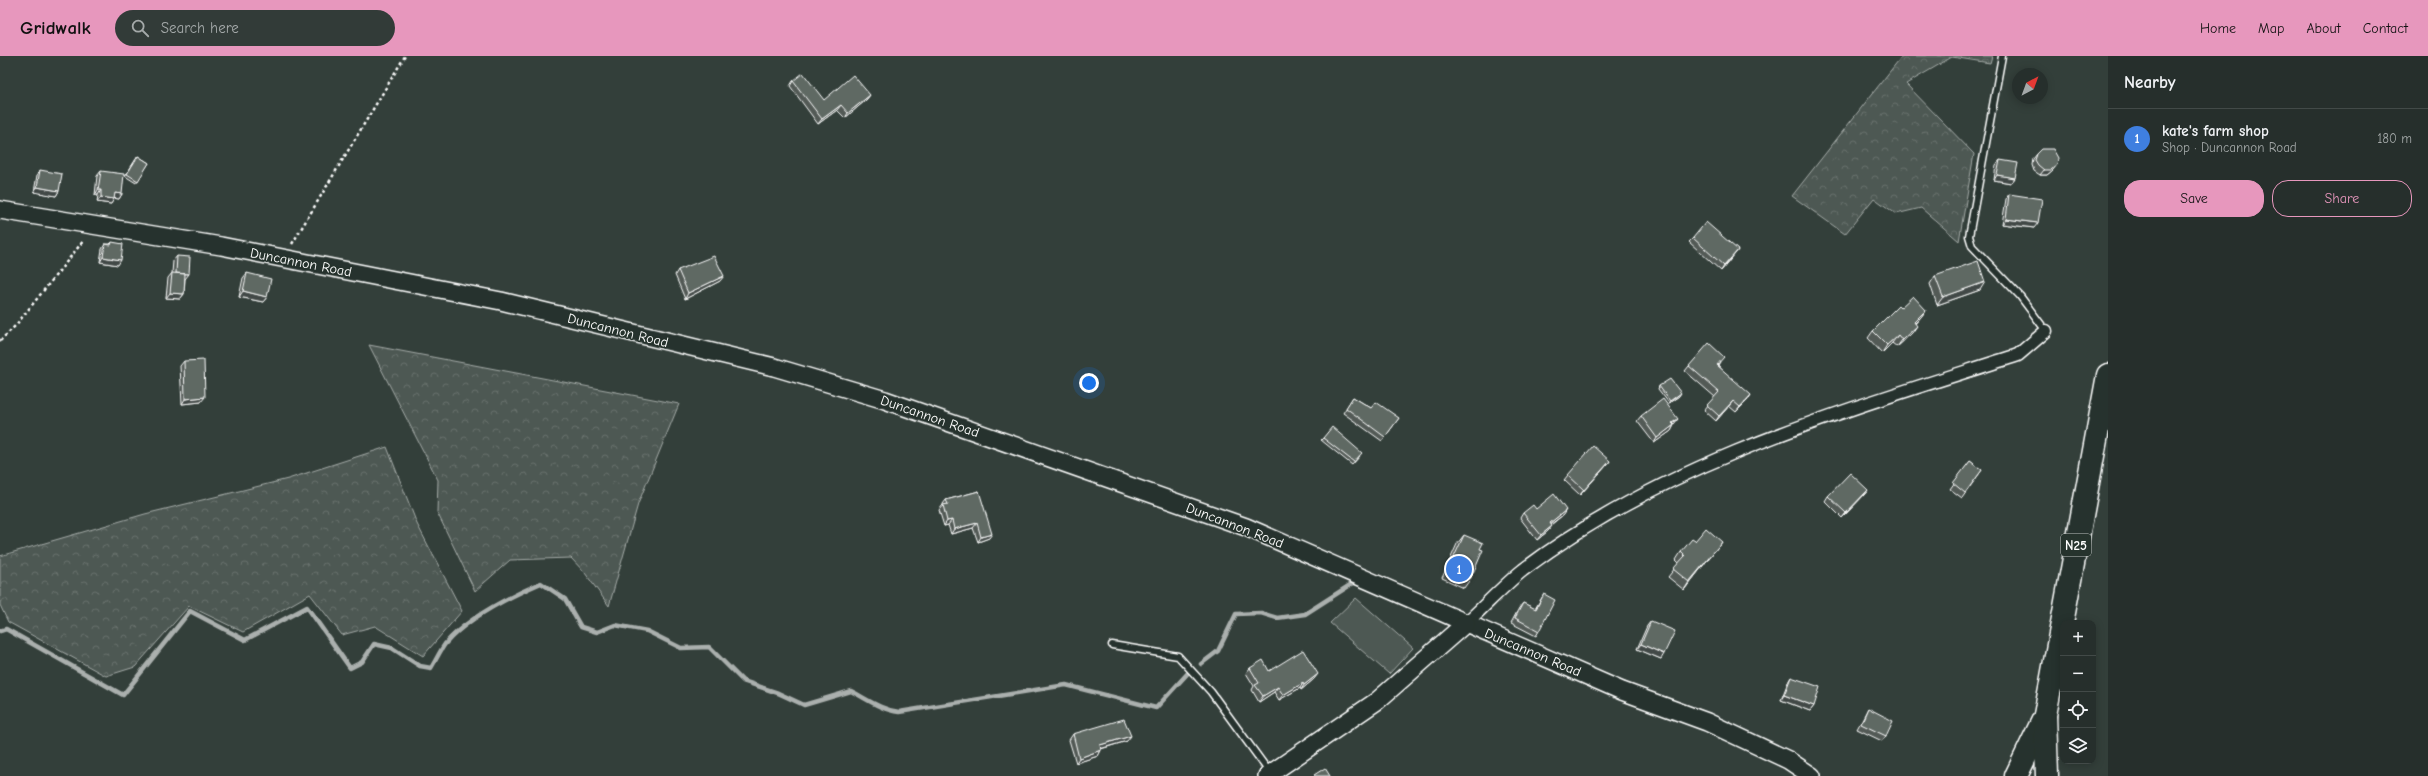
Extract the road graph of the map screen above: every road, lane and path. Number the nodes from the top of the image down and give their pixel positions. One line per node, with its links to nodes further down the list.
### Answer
1 (405, 56): 5 (path)
2 (2002, 56): 6 (lane)
3 (0, 210): 4 (main road, Duncannon Road)
4 (96, 225): 5 (main road, Duncannon Road); 7 (path)
5 (284, 258): 9 (main road, Duncannon Road)
6 (2046, 331): 9 (street)
7 (0, 341)
8 (2108, 375): 11 (highway, N25)
9 (1466, 623): 12 (main road); 13 (main road, Duncannon Road)
10 (1112, 644): 12 (lane)
11 (2045, 715): 14 (highway, N25); 15 (highway, N25)
12 (1269, 775)
13 (1812, 776)
14 (2016, 776)
15 (2047, 776)

